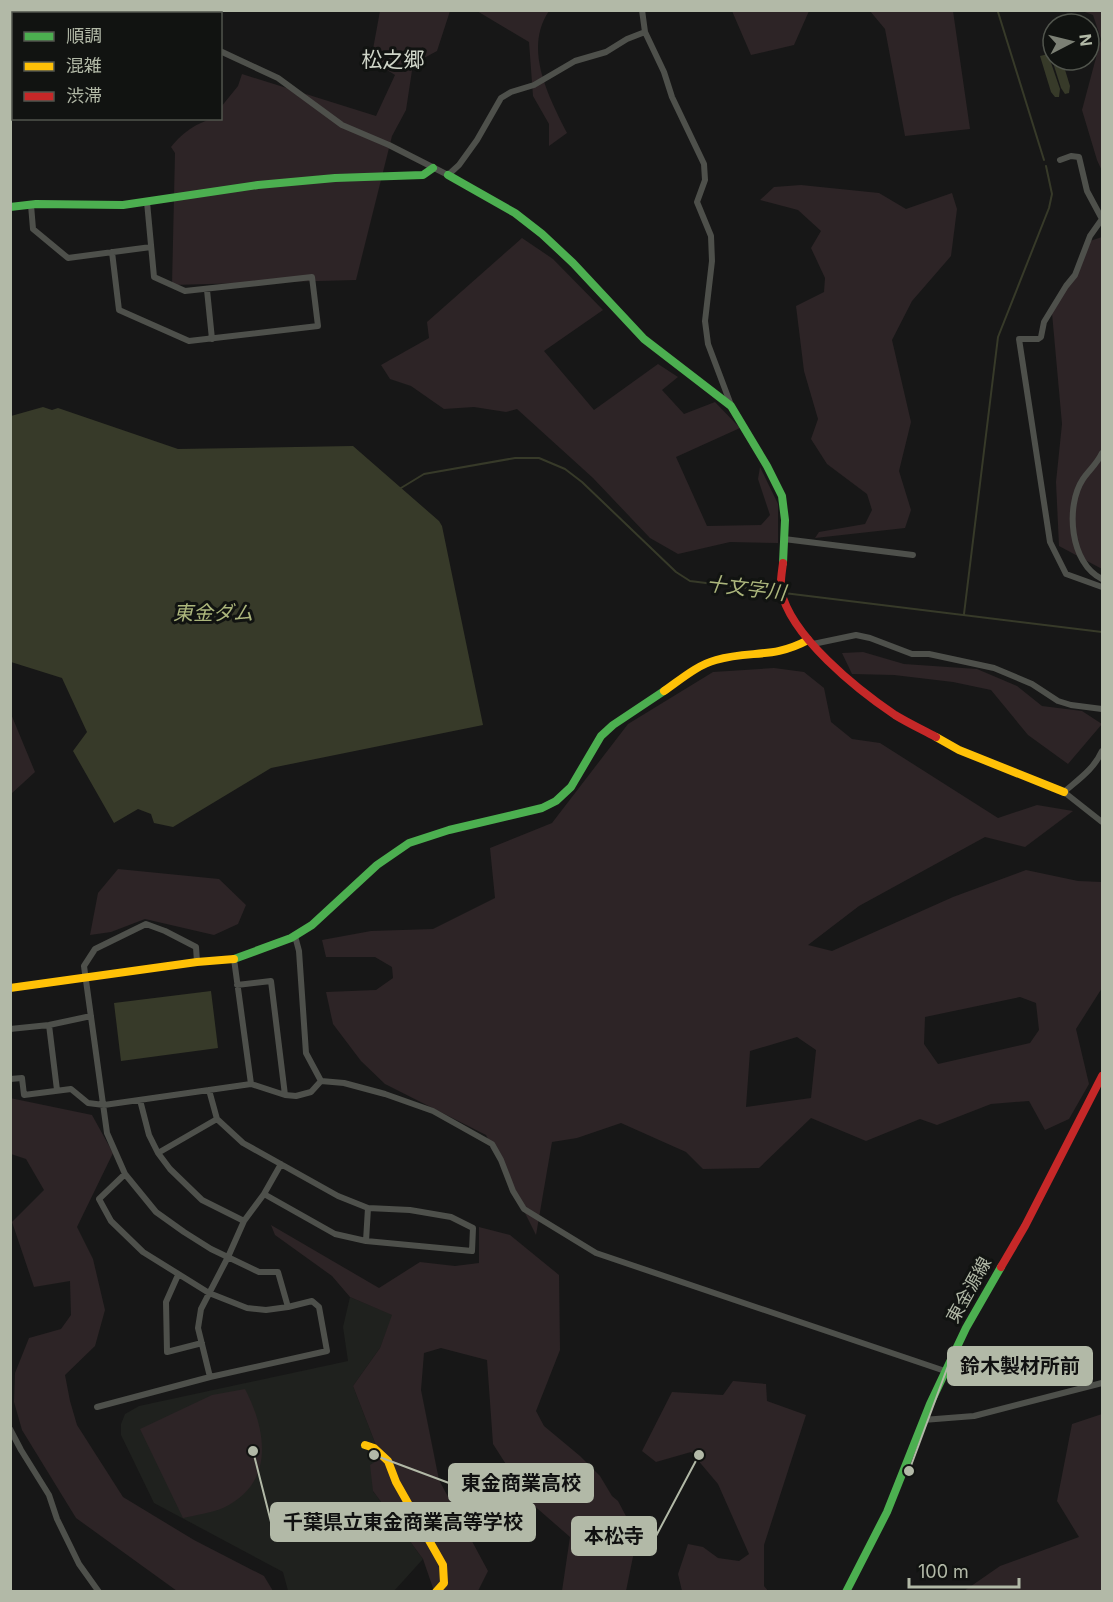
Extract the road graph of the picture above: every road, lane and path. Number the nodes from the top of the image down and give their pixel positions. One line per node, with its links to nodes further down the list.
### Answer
1 (642, 10): 2 (street)
2 (645, 32): 6 (street); 14 (street)
3 (222, 52): 5 (street)
4 (1060, 159): 19 (street)
5 (433, 168): 6 (street); 7 (street)
6 (448, 175): 14 (street)
7 (147, 202): 8 (street); 10 (street)
8 (31, 205): 9 (street); 11 (street)
9 (10, 207)
10 (151, 248): 11 (street); 12 (street)
11 (112, 252): 13 (street)
12 (207, 290): 13 (street); 13 (street)
13 (212, 339)
14 (731, 405): 16 (street)
15 (1102, 453): 18 (street)
16 (784, 539): 17 (street); 20 (street)
17 (913, 555)
18 (1102, 579)
19 (1102, 587)
20 (810, 642): 21 (street); 23 (street); 25 (street)
21 (1102, 709)
22 (1102, 751): 23 (street)
23 (1064, 792): 24 (street)
24 (1102, 822)
25 (295, 936): 26 (street); 36 (street)
26 (234, 959): 27 (street); 29 (street)
27 (197, 962): 28 (street); 28 (street)
28 (86, 978): 30 (street); 31 (street)
29 (237, 985): 37 (street); 40 (street)
30 (10, 988)
31 (92, 1016): 32 (street); 42 (street)
32 (49, 1025): 33 (street); 38 (street)
33 (10, 1029)
34 (1102, 1076): 56 (street, 東金源線)
35 (10, 1079): 38 (street)
36 (321, 1081): 40 (street); 56 (street)
37 (251, 1084): 39 (street); 40 (street)
38 (57, 1090): 42 (street)
39 (208, 1090): 41 (street); 43 (street)
40 (285, 1095)
41 (140, 1100): 42 (street); 44 (street)
42 (104, 1105): 46 (street)
43 (217, 1119): 44 (street); 45 (street)
44 (158, 1154): 49 (street)
45 (281, 1164): 47 (street); 48 (street)
46 (125, 1174): 51 (street); 52 (street)
47 (264, 1194): 49 (street); 50 (street)
48 (368, 1208): 50 (street); 50 (street)
49 (244, 1221): 51 (street)
50 (366, 1241)
51 (228, 1257): 53 (street); 54 (street)
52 (178, 1275): 53 (street); 55 (street)
53 (209, 1293): 54 (street); 55 (street)
54 (288, 1307): 57 (street)
55 (202, 1343): 57 (street)
56 (945, 1371): 60 (street, 東金源線)
57 (210, 1377): 59 (street)
58 (1102, 1383): 60 (street)
59 (97, 1407)
60 (923, 1420): 65 (street, 東金源線)
61 (10, 1429): 63 (street)
62 (365, 1445): 64 (street)
63 (99, 1592)
64 (436, 1592)
65 (846, 1592)

